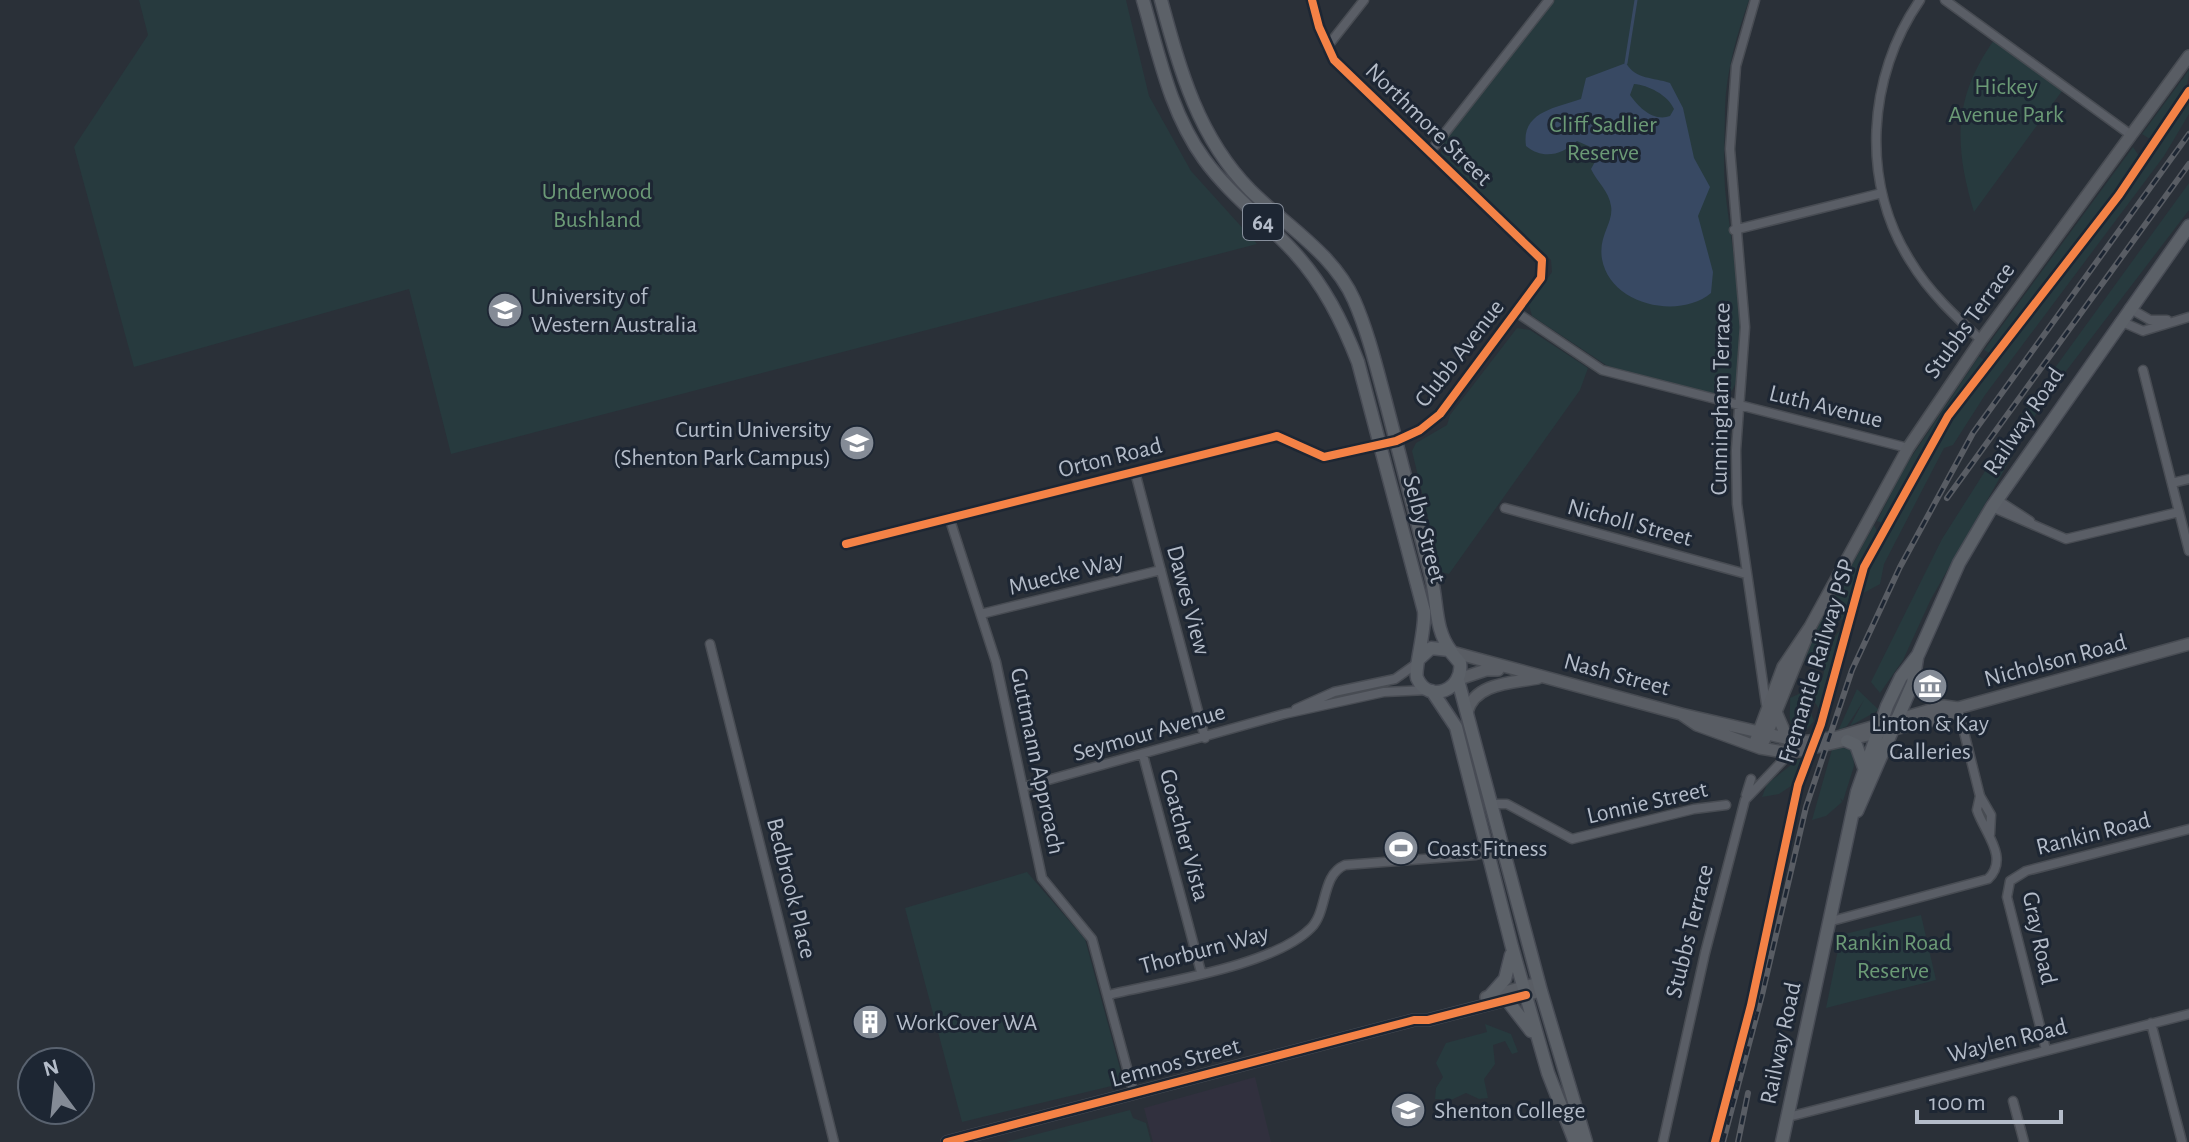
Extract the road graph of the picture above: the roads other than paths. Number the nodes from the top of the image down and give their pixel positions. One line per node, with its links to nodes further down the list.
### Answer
1 (1143, 0): 19 (main road, Selby Street / 64)
2 (1161, 0): 17 (main road, Selby Street / 64)
3 (1312, 0): 9 (street, Northmore Street)
4 (1364, 0): 9 (street)
5 (1549, 0): 12 (street)
6 (1755, 0): 15 (street, Cunningham Terrace)
7 (1920, 0): 13 (street)
8 (1945, 0): 11 (street)
9 (1327, 47): 12 (street, Northmore Street)
10 (2189, 56): 11 (street, Stubbs Terrace)
11 (2131, 135): 23 (street, Stubbs Terrace)
12 (1430, 152): 16 (street, Northmore Street)
13 (1882, 193): 15 (street); 23 (street)
14 (2189, 226): 18 (main road, Railway Road)
15 (1734, 230): 25 (street, Cunningham Terrace)
16 (1542, 260): 20 (street, Clubb Avenue)
17 (1353, 299): 19 (main road); 26 (main road, Selby Street / 64)
18 (2129, 308): 21 (street); 22 (main road, Railway Road)
19 (1336, 309): 27 (main road, Selby Street / 64)
20 (1516, 312): 25 (street, Luth Avenue); 26 (street, Clubb Avenue)
21 (2184, 318): 22 (street)
22 (2120, 321): 32 (main road, Railway Road)
23 (1981, 340): 28 (street, Stubbs Terrace)
24 (2143, 370): 31 (street)
25 (1740, 405): 28 (street, Luth Avenue); 39 (street, Cunningham Terrace)
26 (1396, 441): 27 (street, Clubb Avenue); 43 (main road, Selby Street / 64)
27 (1380, 445): 29 (street, Orton Road); 46 (main road, Selby Street / 64)
28 (1908, 448): 50 (street, Stubbs Terrace)
29 (1135, 472): 35 (street, Orton Road); 38 (street, Dawes View)
30 (2189, 479): 31 (street)
31 (2172, 483): 34 (street)
32 (1994, 503): 34 (street); 55 (main road, Railway Road)
33 (1505, 508): 39 (street, Nicholl Street)
34 (2179, 512): 37 (street)
35 (949, 517): 36 (street, Orton Road); 40 (street, Guttmann Approach)
36 (846, 544)
37 (2189, 551)
38 (1161, 570): 40 (street, Muecke Way); 57 (street, Dawes View)
39 (1746, 574): 50 (street, Cunningham Terrace)
40 (981, 614): 65 (street, Guttmann Approach)
41 (710, 644): 91 (street, Bedbrook Place)
42 (2189, 644): 45 (street, Nicholson Road)
43 (1452, 652): 46 (main road); 47 (street, Nash Street); 48 (main road, 64)
44 (2189, 652): 45 (street, Nicholson Road)
45 (2163, 654): 51 (street, Nicholson Road)
46 (1418, 661): 49 (main road); 53 (street, Seymour Avenue)
47 (1543, 677): 48 (street, Nash Street); 52 (street); 54 (street, Nash Street)
48 (1458, 680): 49 (main road); 52 (main road)
49 (1430, 691): 53 (street, Seymour Avenue); 72 (main road)
50 (1771, 708): 56 (street, Stubbs Terrace); 58 (street)
51 (1958, 708): 55 (street, Nicholson Road); 74 (street)
52 (1467, 712): 67 (main road)
53 (1284, 714): 57 (street, Seymour Avenue)
54 (1681, 714): 56 (street, Nash Street); 60 (street, Nash Street)
55 (1886, 727): 58 (street, Nash Street); 59 (street, Nash Street); 63 (main road, Railway Road); 69 (main road, Railway Road)
56 (1761, 734): 58 (street, Nash Street); 60 (street, Stubbs Terrace)
57 (1205, 738): 62 (street, Seymour Avenue)
58 (1788, 740)
59 (1847, 741): 61 (street, Nash Street); 63 (main road)
60 (1757, 746): 61 (street, Nash Street)
61 (1790, 753): 66 (street, Stubbs Terrace)
62 (1143, 755): 65 (street, Seymour Avenue); 76 (street, Goatcher Vista)
63 (1865, 770): 69 (main road, Railway Road)
64 (1751, 779): 66 (street)
65 (1023, 787): 79 (street, Guttmann Approach)
66 (1745, 800): 90 (street, Stubbs Terrace)
67 (1492, 804): 68 (street, Lonnie Street); 71 (main road)
68 (1726, 805)
69 (1856, 814): 74 (main road, Railway Road)
70 (2189, 829): 73 (street, Rankin Road)
71 (1504, 848): 72 (street, Thorburn Way); 77 (main road)
72 (1487, 853): 75 (main road); 76 (street, Thorburn Way)
73 (2010, 881): 85 (street, Gray Road)
74 (1827, 922): 89 (main road, Railway Road)
75 (1512, 947): 78 (main road); 80 (main road)
76 (1201, 972): 79 (street, Thorburn Way)
77 (1540, 987): 78 (street, Lemnos Street); 94 (main road)
78 (1525, 991): 80 (street, Lemnos Street); 81 (street, Lemnos Street); 86 (main road)
79 (1108, 995): 87 (street, Guttmann Approach)
80 (1489, 997): 83 (street, Lemnos Street)
81 (1507, 1000): 83 (street, Lemnos Street); 86 (main road)
82 (2189, 1014): 84 (street, Waylen Road)
83 (1414, 1020): 87 (street, Lemnos Street)
84 (2151, 1023): 85 (street, Waylen Road); 97 (street)
85 (2046, 1050): 89 (street, Waylen Road)
86 (1543, 1055): 93 (main road)
87 (1134, 1094): 92 (street, Lemnos Street)
88 (2013, 1101): 96 (street)
89 (1788, 1117): 95 (main road, Railway Road)
90 (1665, 1140)
91 (834, 1142)
92 (947, 1142)
93 (1575, 1142)
94 (1586, 1142)
95 (1782, 1142)
96 (2024, 1142)
97 (2182, 1142)

